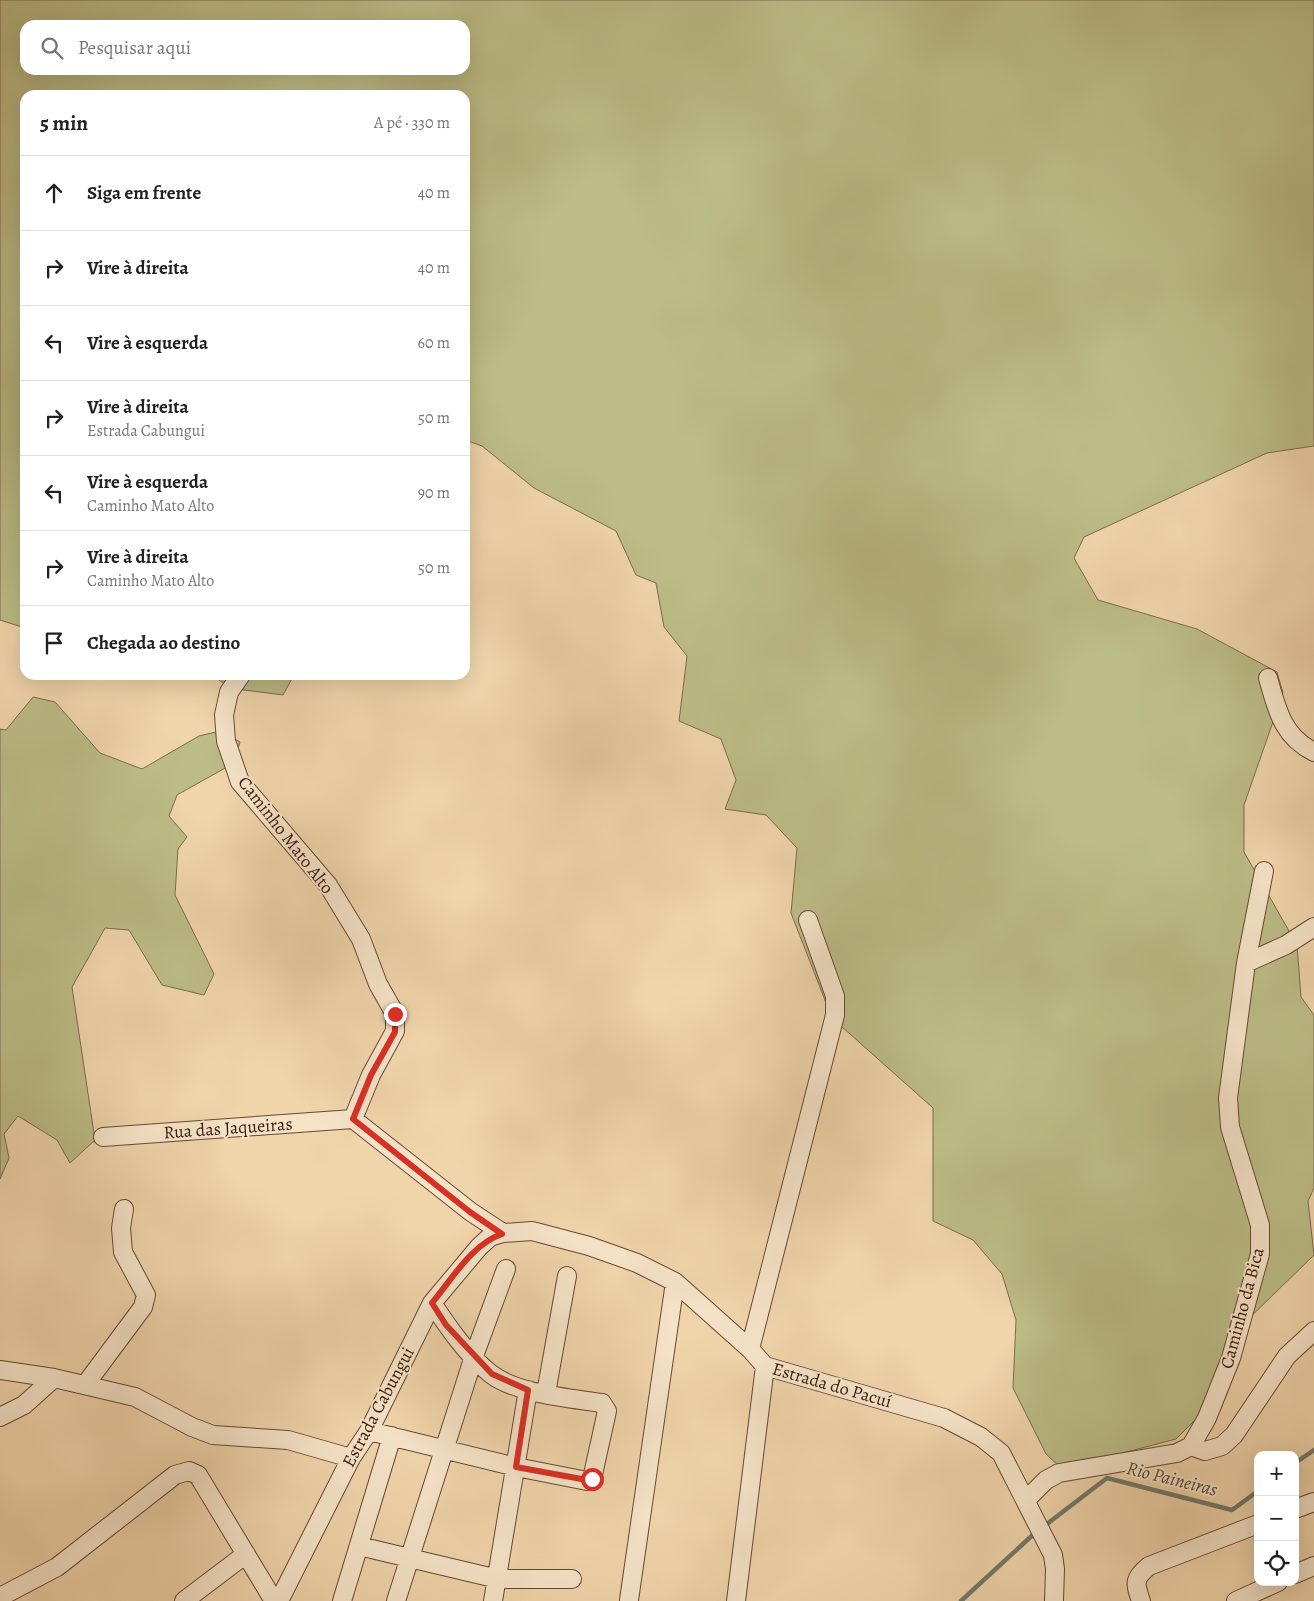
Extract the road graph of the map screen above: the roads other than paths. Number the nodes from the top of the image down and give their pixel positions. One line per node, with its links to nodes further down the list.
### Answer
1 (1268, 678): 3 (street)
2 (237, 680): 8 (street, Caminho Mato Alto)
3 (1314, 752)
4 (1264, 871): 7 (street, Caminho da Bica)
5 (808, 920): 17 (street)
6 (1314, 927): 7 (street)
7 (1246, 963): 28 (street, Caminho da Bica)
8 (353, 1119): 9 (street, Rua das Jaqueiras); 11 (street)
9 (103, 1137)
10 (124, 1209): 22 (street)
11 (502, 1234): 14 (street, Estrada do Pacuí); 15 (street, Estrada Cabungui)
12 (506, 1269): 18 (street)
13 (567, 1276): 24 (street)
14 (675, 1282): 17 (street, Estrada do Pacuí); 45 (street)
15 (432, 1303): 18 (street); 26 (street, Estrada Cabungui)
16 (1314, 1331): 28 (street)
17 (750, 1349): 19 (street, Estrada do Pacuí)
18 (474, 1356): 23 (street); 29 (street)
19 (765, 1366): 33 (street, Estrada do Pacuí); 52 (street)
20 (0, 1370): 21 (street)
21 (54, 1378): 22 (street); 25 (street)
22 (85, 1385): 30 (street)
23 (528, 1390): 24 (street); 31 (street)
24 (546, 1393): 31 (street)
25 (2, 1421)
26 (369, 1431): 27 (street); 30 (street, Estrada Cabungui)
27 (392, 1436): 29 (street); 36 (street)
28 (1191, 1446): 33 (street)
29 (446, 1448): 31 (street); 38 (street)
30 (351, 1458): 48 (street, Estrada Cabungui)
31 (516, 1467): 41 (street)
32 (1314, 1502): 34 (street)
33 (1027, 1503): 53 (street, Estrada do Pacuí)
34 (1299, 1508)
35 (1254, 1526): 54 (street)
36 (359, 1546): 38 (street); 49 (street)
37 (246, 1554): 44 (street); 46 (street); 47 (street)
38 (409, 1558): 41 (street); 50 (street)
39 (1314, 1566): 40 (street)
40 (1299, 1572)
41 (498, 1579): 42 (street); 51 (street)
42 (572, 1579)
43 (1269, 1586): 55 (street)
44 (0, 1597)
45 (629, 1600)
46 (184, 1601)
47 (274, 1601)
48 (279, 1601)
49 (342, 1601)
50 (396, 1601)
51 (494, 1601)
52 (736, 1601)
53 (1054, 1601)
54 (1141, 1601)
55 (1236, 1601)

